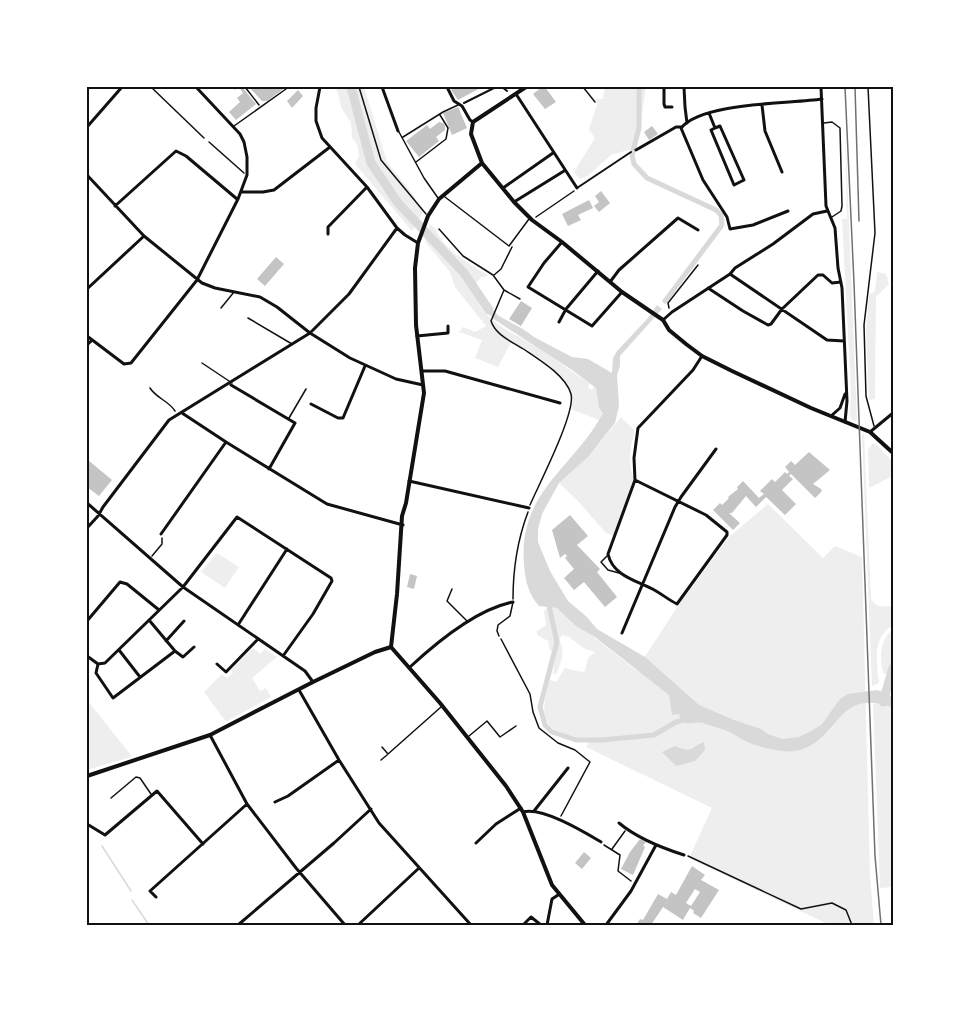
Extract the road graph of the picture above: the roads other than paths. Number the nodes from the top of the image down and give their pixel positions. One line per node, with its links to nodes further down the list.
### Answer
1 (122, 87): 27 (street)
2 (196, 87): 25 (street)
3 (320, 87): 31 (street)
4 (382, 87): 29 (street)
5 (496, 87): 17 (street)
6 (502, 87): 14 (street)
7 (526, 87): 15 (street)
8 (664, 87): 19 (street)
9 (684, 87): 23 (street)
10 (822, 87): 16 (street)
11 (868, 87): 97 (lane)
12 (449, 88): 17 (street)
13 (286, 89): 25 (lane)
14 (507, 91)
15 (516, 96): 22 (street); 34 (street)
16 (822, 99): 18 (street); 24 (street)
17 (462, 104): 21 (lane); 22 (street)
18 (762, 105): 20 (street); 38 (street)
19 (672, 107)
20 (709, 113): 23 (street); 28 (street)
21 (440, 115): 30 (lane); 35 (lane)
22 (473, 122): 36 (street)
23 (687, 123): 26 (street)
24 (823, 123): 50 (street); 51 (lane)
25 (234, 126): 43 (street)
26 (681, 127): 32 (street); 49 (street)
27 (87, 128)
28 (715, 128): 28 (street)
29 (398, 131): 30 (lane)
30 (402, 138): 35 (lane)
31 (330, 147): 40 (street); 43 (street)
32 (636, 150)
33 (630, 152): 42 (street)
34 (553, 153): 37 (street); 41 (street)
35 (416, 163): 46 (lane)
36 (482, 163): 41 (street); 44 (street)
37 (564, 171): 42 (street); 47 (street)
38 (782, 172)
39 (87, 174): 48 (street)
40 (367, 187): 53 (street); 55 (street)
41 (502, 189): 47 (street)
42 (577, 189)
43 (241, 192): 45 (street)
44 (443, 195): 46 (street); 52 (lane)
45 (238, 199): 48 (street); 61 (street)
46 (439, 199): 57 (street)
47 (514, 202): 52 (street)
48 (115, 206): 56 (street)
49 (788, 211)
50 (828, 211): 51 (street); 60 (street)
51 (831, 218): 63 (street)
52 (532, 219): 58 (street)
53 (398, 228): 57 (street); 75 (street)
54 (698, 230): 62 (street)
55 (328, 234)
56 (144, 236): 61 (street); 65 (street)
57 (418, 242): 77 (street)
58 (562, 242): 59 (street); 69 (street)
59 (598, 271): 62 (street); 69 (street)
60 (730, 274): 64 (street); 70 (street)
61 (197, 280): 66 (street); 78 (street)
62 (610, 282): 67 (street)
63 (841, 282): 70 (street); 79 (street)
64 (708, 288): 70 (street); 72 (street)
65 (87, 289)
66 (234, 291): 68 (lane); 75 (street)
67 (622, 292): 69 (street); 72 (street)
68 (221, 308)
69 (566, 309): 73 (street)
70 (782, 309): 79 (street)
71 (248, 318): 81 (lane)
72 (663, 320): 82 (street)
73 (559, 322)
74 (448, 326): 77 (street)
75 (310, 333): 81 (street); 84 (street)
76 (87, 336): 78 (street)
77 (417, 336): 85 (street)
78 (92, 340): 80 (street)
79 (844, 341): 89 (street)
80 (87, 345)
81 (293, 345): 86 (street)
82 (702, 356): 94 (street); 103 (street)
83 (202, 363): 86 (lane)
84 (365, 366): 87 (street); 91 (street)
85 (423, 371): 87 (street); 90 (street)
86 (231, 384): 92 (street); 95 (street)
87 (423, 385): 104 (street)
88 (306, 388): 95 (lane)
89 (845, 389): 94 (street); 96 (street)
90 (560, 403)
91 (311, 404)
92 (182, 413): 99 (street); 108 (street)
93 (893, 413): 97 (street)
94 (831, 416): 96 (street)
95 (288, 419): 102 (street)
96 (845, 422): 98 (street)
97 (874, 427): 98 (street)
98 (870, 432): 101 (street)
99 (226, 442): 102 (street); 111 (street)
100 (716, 449): 106 (street)
101 (893, 453)
102 (269, 469): 109 (street)
103 (635, 480): 106 (street); 113 (street)
104 (409, 481): 107 (street); 109 (street)
105 (87, 502): 108 (street)
106 (679, 502): 115 (street); 115 (street)
107 (529, 508)
108 (99, 513): 110 (street); 116 (street)
109 (403, 525): 130 (street)
110 (87, 528)
111 (161, 534)
112 (287, 549): 116 (street); 124 (street); 134 (street)
113 (608, 554): 114 (street); 114 (lane)
114 (620, 573): 115 (street)
115 (642, 584): 125 (street)
116 (183, 587): 119 (street); 124 (street)
117 (452, 589): 123 (lane)
118 (513, 602): 123 (street); 126 (lane)
119 (159, 610): 120 (street); 121 (street)
120 (149, 620): 128 (street); 131 (street)
121 (87, 621)
122 (184, 621): 128 (street)
123 (468, 622): 137 (street)
124 (238, 625): 127 (street)
125 (622, 633)
126 (499, 636)
127 (258, 639): 134 (street); 135 (street)
128 (166, 640): 132 (street)
129 (194, 646): 132 (street)
130 (391, 647): 137 (street); 139 (street)
131 (119, 650): 136 (street); 138 (street)
132 (175, 651): 138 (street)
133 (87, 656): 136 (street)
134 (283, 656): 139 (street)
135 (217, 663)
136 (98, 664): 138 (street)
137 (410, 667): 141 (street)
138 (140, 677)
139 (313, 682): 140 (street)
140 (299, 690): 143 (street); 147 (street)
141 (443, 706): 144 (street); 146 (lane)
142 (516, 726): 144 (lane)
143 (210, 735): 150 (street); 154 (street)
144 (468, 737): 156 (street)
145 (382, 747): 146 (lane)
146 (388, 754): 148 (lane)
147 (339, 760): 153 (street); 155 (street)
148 (381, 760)
149 (568, 768): 157 (street)
150 (87, 776)
151 (152, 795): 152 (lane); 159 (street); 162 (street)
152 (111, 798)
153 (275, 802)
154 (247, 804): 162 (street); 166 (street)
155 (370, 809): 165 (street); 166 (street)
156 (522, 810): 157 (street); 160 (street); 167 (street)
157 (534, 811): 161 (street)
158 (619, 823): 163 (street)
159 (87, 824)
160 (476, 843)
161 (601, 843)
162 (203, 844): 168 (street)
163 (656, 845): 164 (street); 177 (street)
164 (684, 855)
165 (419, 868): 171 (street); 172 (street)
166 (300, 872): 169 (street); 170 (street)
167 (558, 895): 175 (street); 176 (street)
168 (156, 897)
169 (238, 925)
170 (345, 925)
171 (358, 925)
172 (471, 925)
173 (523, 925): 174 (street)
174 (541, 925)
175 (546, 925)
176 (585, 925)
177 (606, 925)

